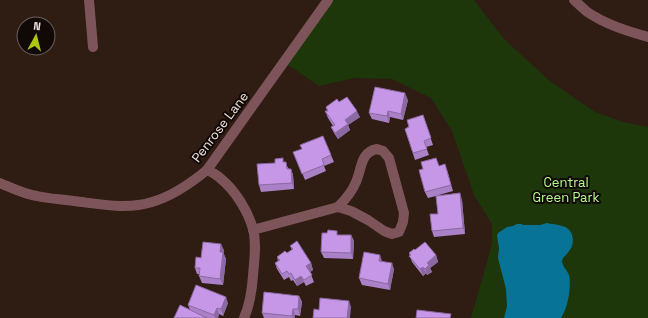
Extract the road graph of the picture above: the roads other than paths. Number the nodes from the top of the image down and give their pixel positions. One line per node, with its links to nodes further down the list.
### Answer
1 (90, 0): 5 (street)
2 (328, 0): 6 (street, Penrose Lane)
3 (574, 0): 4 (street)
4 (648, 37)
5 (93, 47)
6 (207, 170): 7 (street, Penrose Lane); 9 (street)
7 (0, 183)
8 (338, 207): 8 (street); 9 (street)
9 (253, 230): 10 (street)
10 (244, 318)

